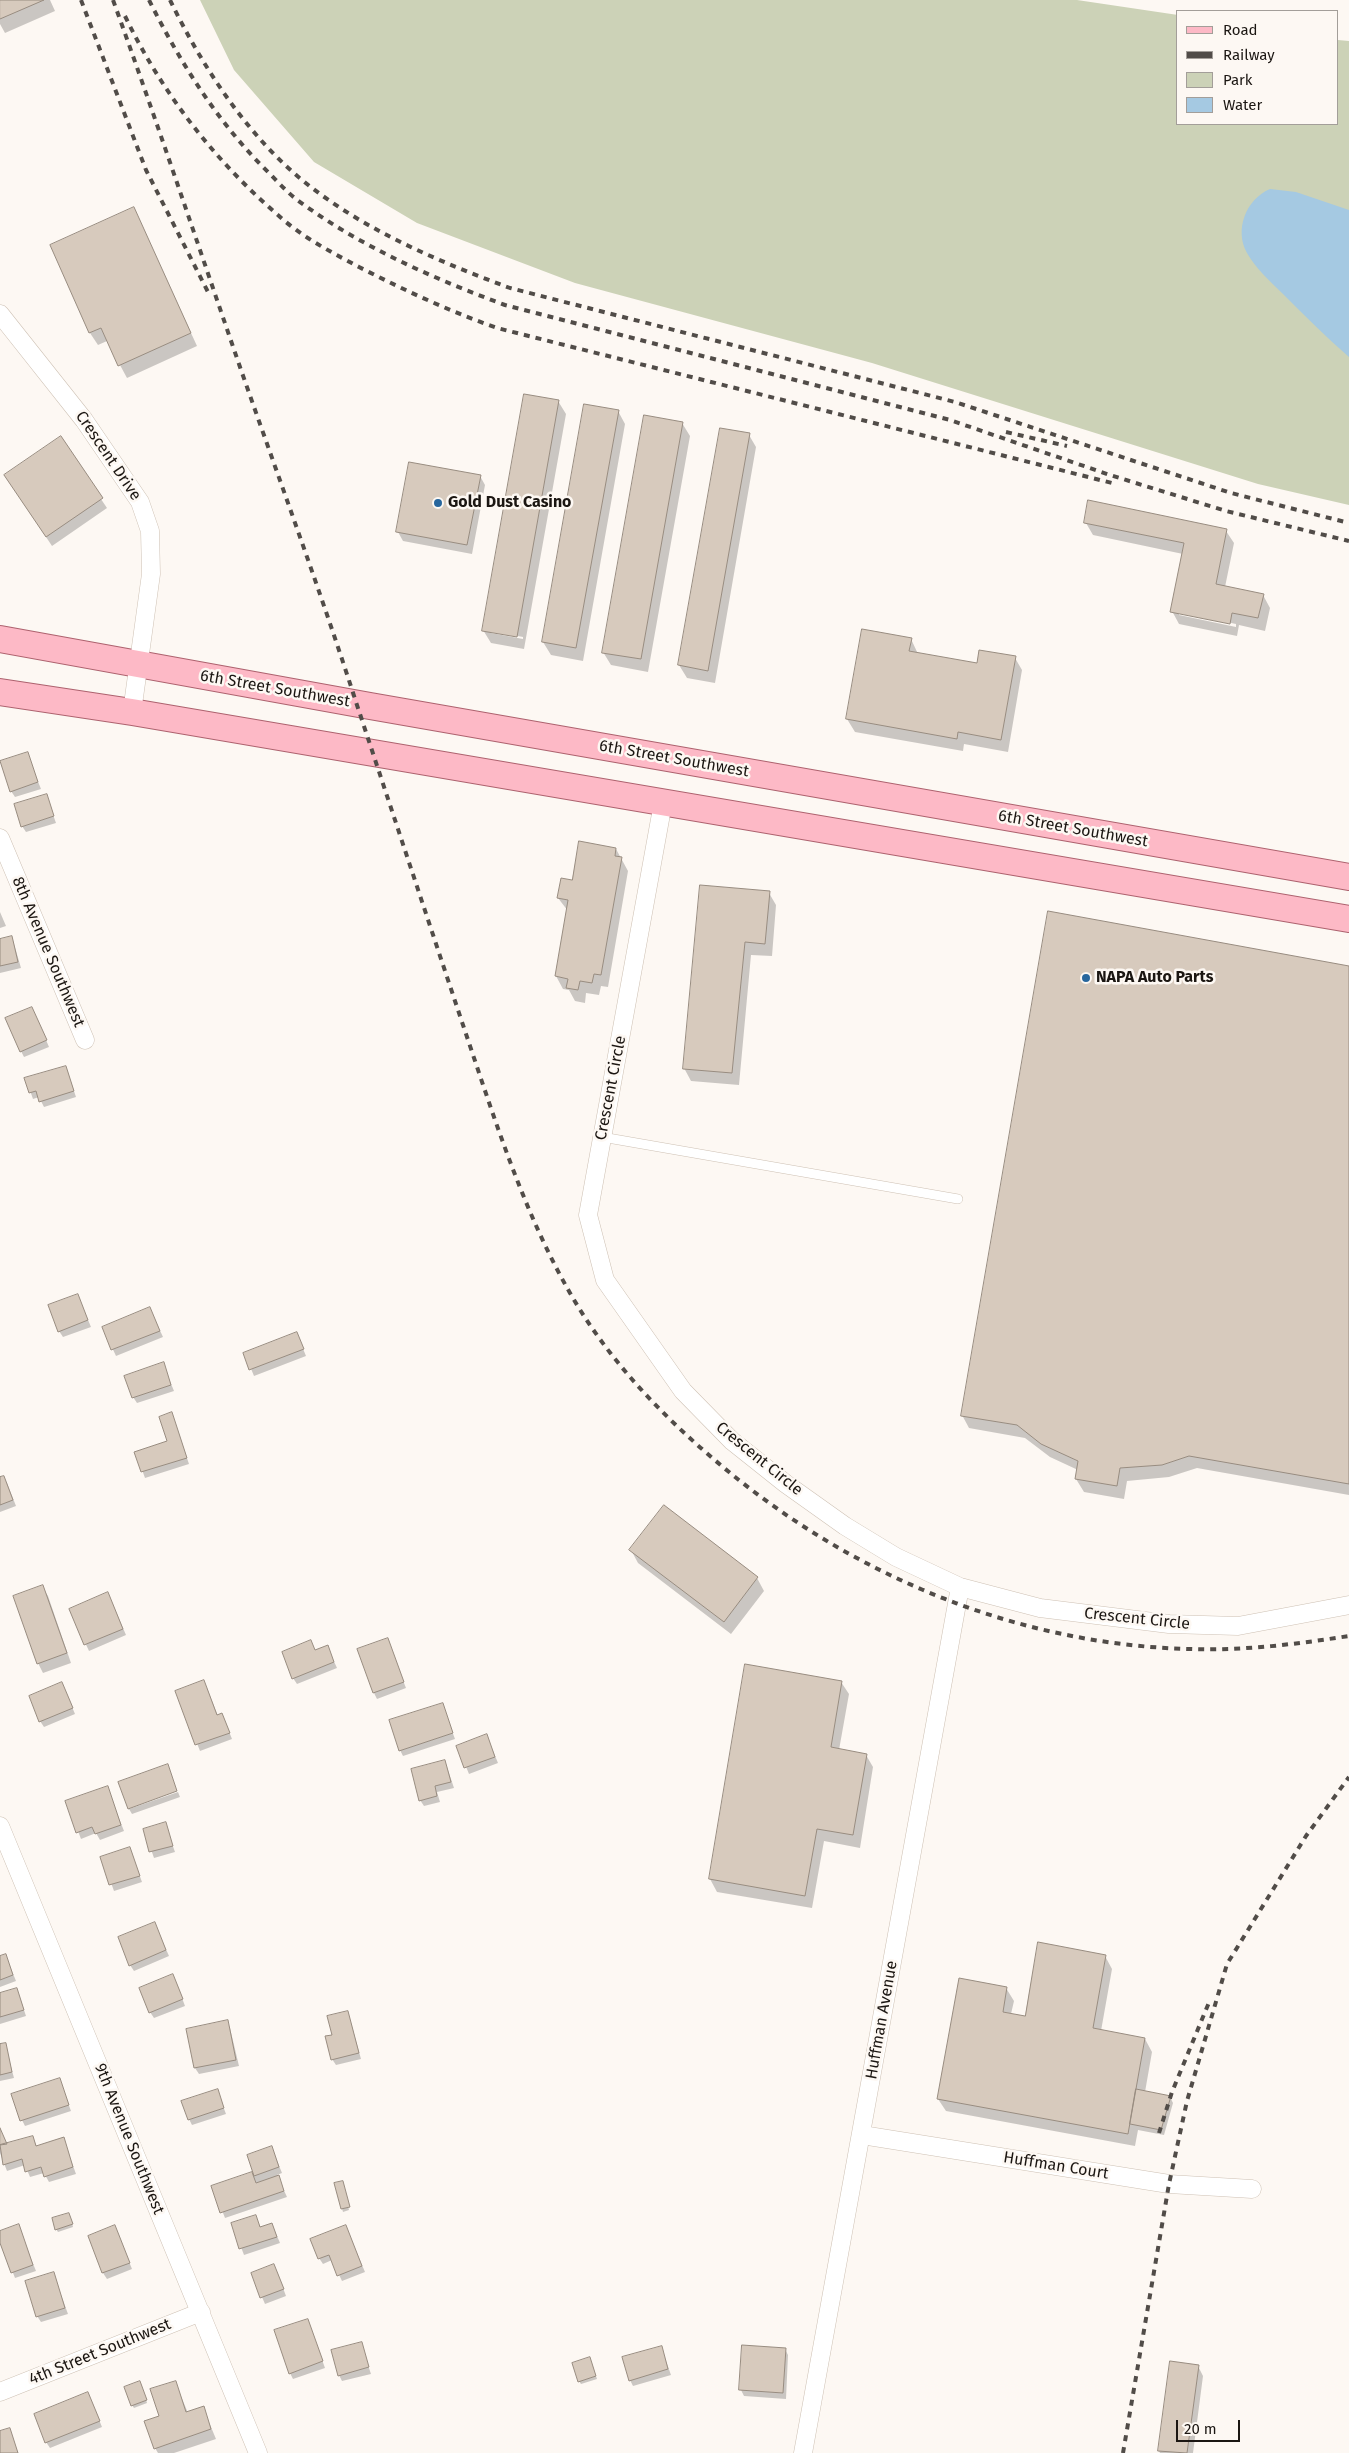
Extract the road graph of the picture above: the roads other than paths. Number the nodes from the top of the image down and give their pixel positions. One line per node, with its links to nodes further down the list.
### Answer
1 (0, 314): 3 (street, Crescent Drive)
2 (0, 639): 3 (main road, 6th Street Southwest)
3 (140, 664): 5 (street, Crescent Drive); 8 (main road, 6th Street Southwest)
4 (0, 692): 5 (main road)
5 (132, 712): 6 (main road)
6 (663, 803): 9 (main road); 11 (street, Crescent Circle)
7 (0, 838): 10 (street, 8th Avenue Southwest)
8 (1349, 877)
9 (1349, 919)
10 (85, 1040)
11 (602, 1137): 12 (lane); 13 (street, Crescent Circle)
12 (958, 1199)
13 (960, 1587): 14 (street, Crescent Circle); 16 (street, Huffman Avenue)
14 (1349, 1605)
15 (0, 1826): 18 (street, 9th Avenue Southwest)
16 (862, 2135): 17 (street, Huffman Court); 21 (street, Huffman Avenue)
17 (1252, 2189)
18 (200, 2312): 19 (street, 4th Street Southwest); 20 (street, 9th Avenue Southwest)
19 (0, 2392)
20 (258, 2453)
21 (803, 2453)

